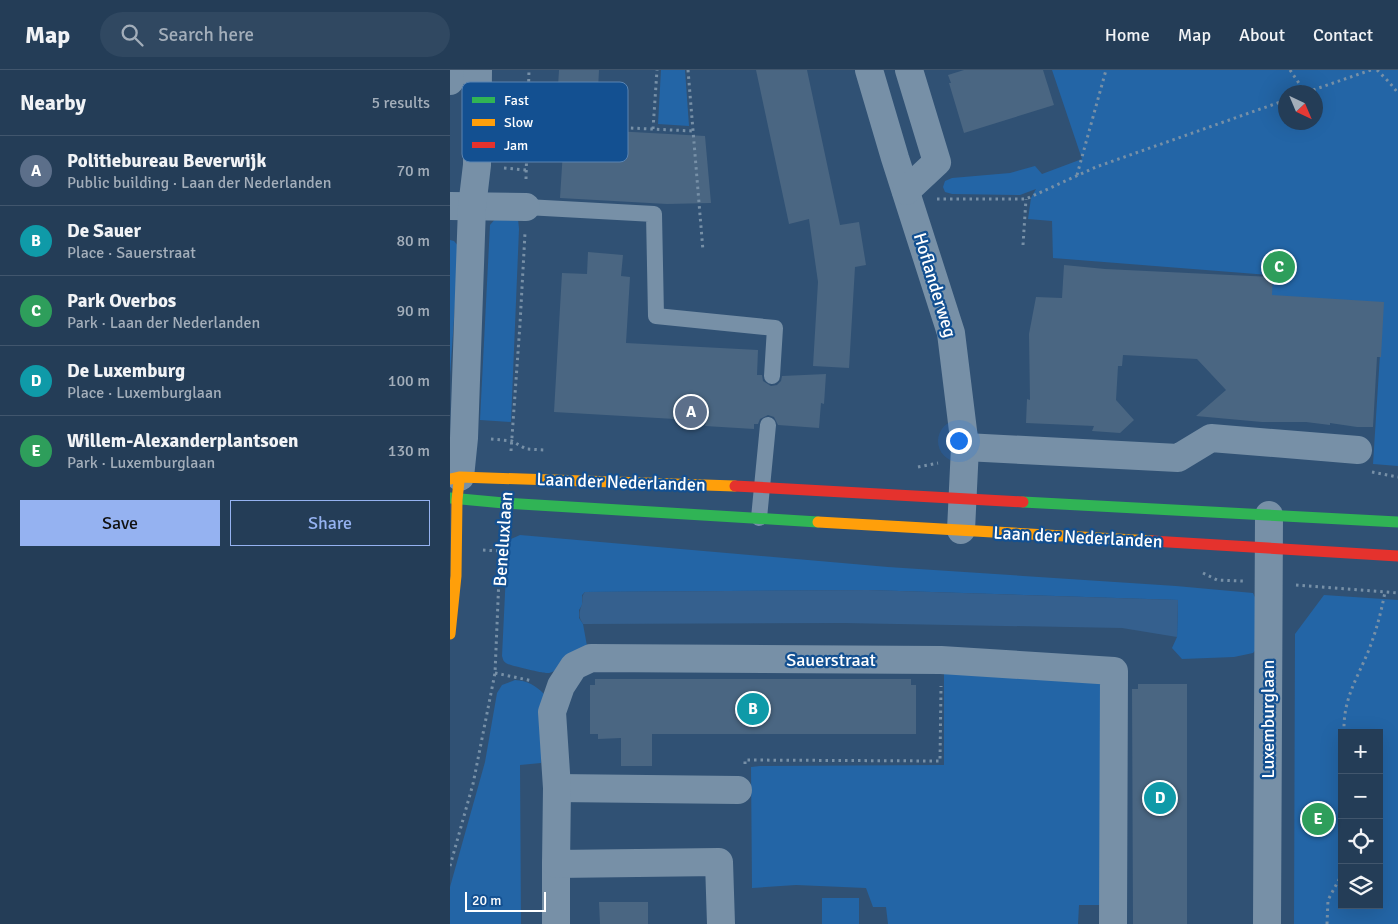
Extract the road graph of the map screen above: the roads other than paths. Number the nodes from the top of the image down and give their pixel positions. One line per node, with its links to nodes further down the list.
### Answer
1 (454, 70): 4 (street)
2 (869, 70): 6 (street, Hoflanderweg)
3 (909, 70): 6 (street)
4 (450, 82)
5 (478, 162): 7 (street)
6 (907, 195): 11 (street, Hoflanderweg)
7 (461, 207): 8 (street); 14 (street)
8 (526, 207): 9 (lane)
9 (772, 376)
10 (768, 424): 13 (lane)
11 (965, 447): 12 (street); 15 (street, Hoflanderweg)
12 (1358, 450)
13 (761, 487): 14 (main road, Laan der Nederlanden); 15 (main road, Laan der Nederlanden); 17 (lane)
14 (454, 489): 17 (main road, Laan der Nederlanden); 22 (main road)
15 (962, 499): 16 (main road, Laan der Nederlanden); 19 (street, Hoflanderweg)
16 (1269, 515): 18 (main road, Laan der Nederlanden); 20 (street, Luxemburglaan)
17 (759, 518): 19 (main road, Laan der Nederlanden)
18 (1398, 522)
19 (961, 530): 20 (main road, Laan der Nederlanden)
20 (1270, 548): 21 (main road, Laan der Nederlanden); 29 (street, Luxemburglaan)
21 (1398, 556)
22 (450, 634)
23 (557, 788): 24 (street); 25 (street, Sauerstraat); 28 (street, Sauerstraat)
24 (738, 790)
25 (556, 864): 26 (street, Sauerstraat); 27 (street)
26 (556, 924)
27 (721, 924)
28 (1113, 924)
29 (1267, 924)

